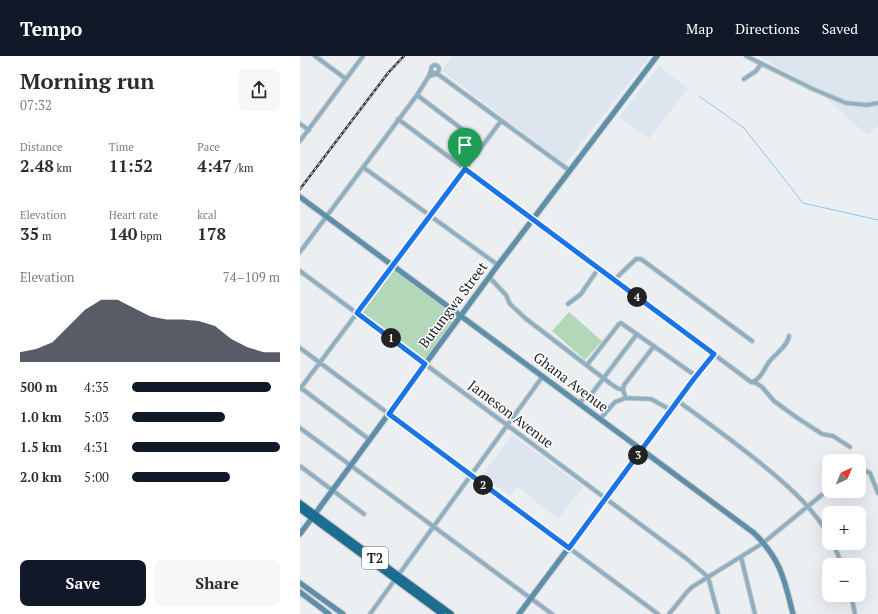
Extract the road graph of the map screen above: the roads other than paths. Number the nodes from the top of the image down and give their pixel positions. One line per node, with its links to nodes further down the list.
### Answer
1 (315, 56): 9 (street)
2 (363, 56): 9 (street)
3 (657, 56): 21 (main road, Butungwa Street)
4 (746, 56): 5 (street)
5 (761, 64): 10 (street); 12 (street)
6 (431, 70): 7 (street); 7 (street); 8 (street)
7 (438, 72): 8 (street); 14 (street)
8 (431, 76): 11 (street)
9 (346, 79): 16 (street)
10 (744, 80)
11 (417, 95): 13 (street); 18 (street)
12 (878, 103)
13 (398, 119): 19 (street); 20 (street)
14 (501, 121): 18 (street); 21 (street)
15 (300, 124): 16 (street)
16 (309, 130): 17 (street)
17 (300, 141)
18 (483, 145): 20 (street)
19 (363, 167): 23 (street); 24 (street)
20 (465, 169): 23 (street); 25 (street)
21 (570, 170): 25 (main road, Butungwa Street)
22 (300, 197): 24 (main road, Ghana Avenue)
23 (430, 215): 27 (street); 28 (street)
24 (327, 216): 26 (street); 27 (main road, Ghana Avenue)
25 (533, 220): 28 (main road, Butungwa Street); 29 (street)
26 (300, 252)
27 (393, 265): 34 (street); 35 (main road, Ghana Avenue)
28 (498, 265): 31 (main road, Butungwa Street)
29 (598, 269): 32 (street); 33 (street)
30 (300, 271): 34 (street, Jameson Avenue)
31 (489, 277): 35 (main road, Butungwa Street); 44 (street)
32 (614, 280): 38 (street); 41 (street)
33 (568, 304)
34 (357, 313): 42 (street); 43 (street, Jameson Avenue)
35 (461, 316): 43 (main road, Butungwa Street); 45 (main road, Ghana Avenue)
36 (637, 334): 39 (street); 44 (street); 47 (street)
37 (789, 336): 48 (street)
38 (752, 341)
39 (654, 346): 46 (street); 50 (street)
40 (300, 348): 42 (street)
41 (714, 354): 46 (street); 48 (street)
42 (320, 363): 49 (street); 55 (street)
43 (425, 364): 55 (main road, Butungwa Street); 57 (street, Jameson Avenue)
44 (587, 366): 47 (street)
45 (543, 376): 53 (main road, Ghana Avenue); 57 (street)
46 (696, 376): 52 (street)
47 (604, 378): 50 (street); 53 (street)
48 (751, 382): 60 (street)
49 (300, 389): 59 (street)
50 (623, 390): 51 (street)
51 (626, 398): 54 (street); 56 (street)
52 (678, 401): 54 (street); 71 (street)
53 (580, 404): 56 (main road, Ghana Avenue)
54 (671, 410): 61 (street)
55 (389, 414): 59 (main road, Butungwa Street); 65 (street)
56 (600, 419): 61 (main road, Ghana Avenue)
57 (507, 425): 65 (street); 69 (street, Jameson Avenue)
58 (300, 428): 63 (street)
59 (370, 440): 63 (main road, Butungwa Street)
60 (850, 447)
61 (642, 450): 69 (main road); 78 (main road, Ghana Avenue)
62 (300, 466): 66 (street)
63 (351, 466): 66 (main road, Butungwa Street); 76 (street)
64 (866, 471): 67 (street)
65 (471, 475): 76 (street); 79 (street)
66 (333, 490): 73 (street); 74 (main road, Butungwa Street)
67 (878, 492)
68 (822, 495): 71 (street)
69 (606, 498): 79 (main road); 82 (street, Jameson Avenue)
70 (300, 502): 74 (highway, T2)
71 (808, 506): 75 (street); 78 (street)
72 (300, 509): 74 (highway, T2)
73 (364, 514)
74 (314, 516): 77 (main road, Butungwa Street); 81 (highway, T2)
75 (822, 525)
76 (433, 527): 81 (street); 85 (street)
77 (300, 534)
78 (763, 543): 80 (street); 99 (main road, Ghana Avenue)
79 (569, 548): 85 (main road); 95 (street)
80 (741, 557): 82 (street); 98 (street)
81 (397, 577): 90 (street); 91 (highway, T2); 92 (highway, T2)
82 (708, 577): 96 (street); 97 (street)
83 (300, 583): 87 (main road)
84 (300, 592): 88 (main road)
85 (531, 598): 93 (main road); 94 (street)
86 (852, 602): 100 (street)
87 (335, 612): 89 (main road)
88 (329, 614)
89 (342, 614)
90 (370, 614)
91 (442, 614)
92 (451, 614)
93 (520, 614)
94 (552, 614)
95 (658, 614)
96 (669, 614)
97 (718, 614)
98 (755, 614)
99 (793, 614)
100 (855, 614)

